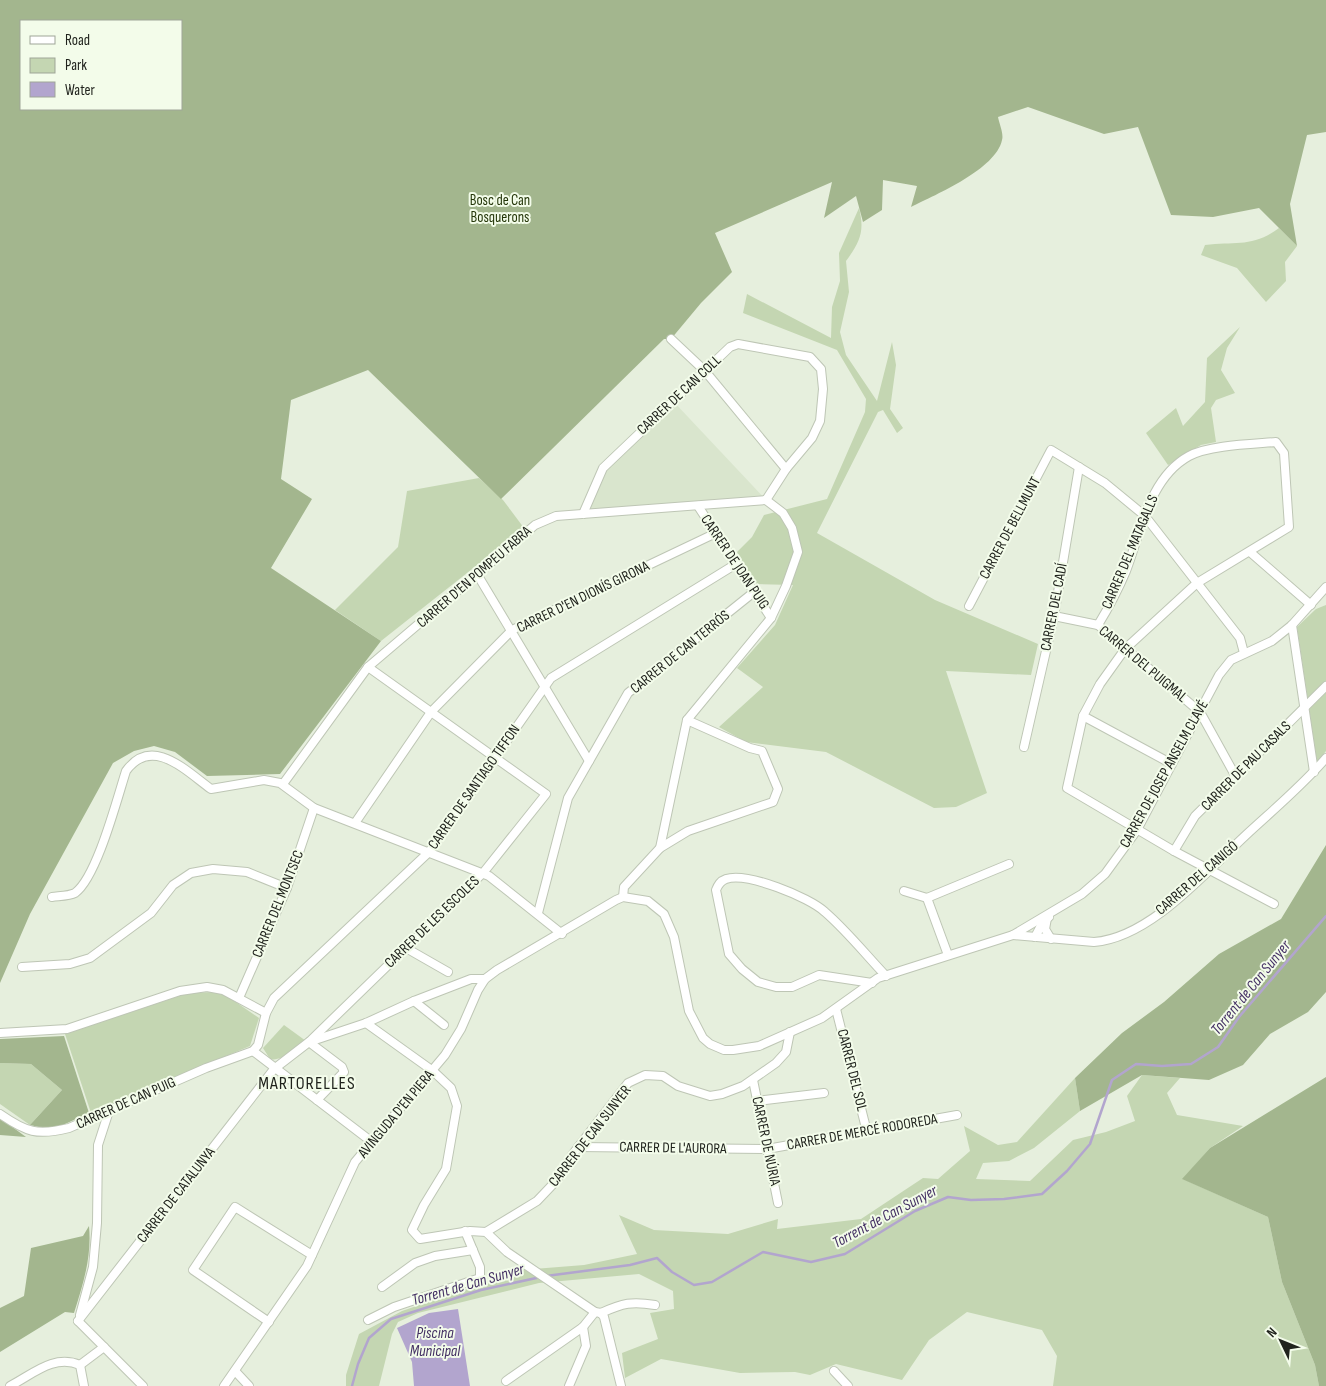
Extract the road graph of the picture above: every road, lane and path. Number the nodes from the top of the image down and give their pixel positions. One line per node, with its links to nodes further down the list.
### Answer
1 (671, 339): 2 (street)
2 (705, 371): 4 (street); 4 (street, CARRER DE CAN COLL); 7 (street, CARRER DE CAN COLL)
3 (1080, 467): 8 (street); 17 (street, CARRER DE BELLMUNT); 18 (street, CARRER DEL CADÍ)
4 (786, 470): 5 (street)
5 (766, 500): 6 (street, CARRER D'EN POMPEU FABRA); 19 (street)
6 (698, 506): 7 (street, CARRER D'EN POMPEU FABRA); 9 (street, CARRER DE JOAN PUIG)
7 (583, 514): 12 (street, CARRER D'EN POMPEU FABRA)
8 (1145, 516): 10 (street, CARRER DEL MATAGALLS); 13 (street); 20 (street, CARRER DEL MATAGALLS)
9 (716, 534): 11 (street, CARRER DE JOAN PUIG); 22 (street, CARRER D'EN DIONÍS GIRONA)
10 (1250, 552): 13 (street); 16 (street)
11 (736, 564): 15 (street, CARRER DE JOAN PUIG); 26 (street, CARRER DE SANTIAGO TIFFON)
12 (477, 574): 22 (street); 25 (street, CARRER D'EN POMPEU FABRA)
13 (1197, 584): 23 (street); 24 (street)
14 (1326, 587): 16 (street, CARRER DE JOSEP ANSELM CLAVÉ)
15 (754, 592): 19 (street, CARRER DE JOAN PUIG); 36 (street, CARRER DE CAN TERRÓS)
16 (1311, 605): 21 (street, CARRER DE JOSEP ANSELM CLAVÉ)
17 (969, 606)
18 (1054, 616): 20 (street, CARRER DEL PUIGMAL); 33 (street, CARRER DEL CADÍ)
19 (771, 618): 32 (street)
20 (1098, 625): 23 (street, CARRER DEL PUIGMAL)
21 (1292, 625): 24 (street, CARRER DE JOSEP ANSELM CLAVÉ); 28 (street)
22 (512, 630): 26 (street); 29 (street, CARRER D'EN DIONÍS GIRONA)
23 (1126, 649): 30 (street, CARRER DEL PUIGMAL); 31 (street)
24 (1244, 653): 30 (street, CARRER DE JOSEP ANSELM CLAVÉ)
25 (368, 667): 29 (street); 40 (street, CARRER D'EN POMPEU FABRA)
26 (544, 686): 34 (street, CARRER DE SANTIAGO TIFFON); 36 (street)
27 (1326, 686): 28 (street, CARRER DE PAU CASALS)
28 (1304, 708): 38 (street); 39 (street, CARRER DE PAU CASALS)
29 (432, 712): 34 (street); 42 (street, CARRER D'EN DIONÍS GIRONA)
30 (1200, 712): 37 (street, CARRER DE JOSEP ANSELM CLAVÉ); 39 (street)
31 (1083, 716): 37 (street); 43 (street)
32 (687, 720): 44 (street); 44 (street)
33 (1024, 747)
34 (494, 757): 46 (street, CARRER DE SANTIAGO TIFFON); 49 (street, CARRER DE LES ESCOLES)
35 (1326, 758): 38 (street, CARRER DEL CANIGÓ)
36 (589, 761): 57 (street, CARRER DE CAN TERRÓS)
37 (1172, 764): 43 (street, CARRER DE JOSEP ANSELM CLAVÉ)
38 (1314, 772): 48 (street, CARRER DEL CANIGÓ)
39 (1236, 777): 45 (street, CARRER DE PAU CASALS)
40 (283, 784): 41 (street); 52 (street)
41 (314, 808): 42 (street); 50 (street, CARRER DEL MONTSEC)
42 (355, 822): 46 (street)
43 (1137, 830): 45 (street); 56 (street, CARRER DE JOSEP ANSELM CLAVÉ)
44 (660, 848): 53 (street)
45 (1174, 851): 48 (street)
46 (429, 852): 49 (street); 74 (street, CARRER DE SANTIAGO TIFFON)
47 (1009, 864): 54 (street)
48 (1208, 870): 55 (street); 63 (street, CARRER DEL CANIGÓ)
49 (483, 873): 57 (street); 64 (street, CARRER DE LES ESCOLES)
50 (287, 888): 66 (street); 71 (street, CARRER DEL MONTSEC)
51 (904, 891): 54 (street)
52 (52, 897)
53 (623, 897): 60 (street, AVINGUDA D'EN PIERA); 77 (street, CARRER DE JOSEP ANSELM CLAVÉ)
54 (927, 898): 65 (street)
55 (1274, 904)
56 (1056, 910): 58 (street, CARRER DE JOSEP ANSELM CLAVÉ); 59 (street, CARRER DE JOSEP ANSELM CLAVÉ)
57 (538, 913): 60 (street)
58 (1047, 918): 62 (street, CARRER DE JOSEP ANSELM CLAVÉ); 63 (street)
59 (1035, 922): 61 (street, CARRER DE JOSEP ANSELM CLAVÉ); 62 (street)
60 (562, 934): 69 (street, AVINGUDA D'EN PIERA)
61 (1012, 935): 62 (street, CARRER DEL CANIGÓ); 65 (street, CARRER DE JOSEP ANSELM CLAVÉ)
62 (1032, 937): 63 (street, CARRER DEL CANIGÓ)
63 (1051, 940)
64 (406, 948): 67 (street); 79 (street, CARRER DE LES ESCOLES)
65 (948, 955): 68 (street, CARRER DE JOSEP ANSELM CLAVÉ)
66 (22, 967)
67 (448, 972)
68 (886, 976): 70 (street, CARRER DE JOSEP ANSELM CLAVÉ); 70 (street)
69 (485, 979): 72 (street); 82 (street, AVINGUDA D'EN PIERA)
70 (872, 983): 73 (street, CARRER DE JOSEP ANSELM CLAVÉ)
71 (239, 998): 74 (street); 78 (street)
72 (414, 1001): 75 (street); 76 (street)
73 (836, 1009): 77 (street, CARRER DE JOSEP ANSELM CLAVÉ); 90 (street, CARRER DEL SOL)
74 (266, 1013): 80 (street, CARRER DE SANTIAGO TIFFON)
75 (366, 1023): 79 (street); 82 (street)
76 (444, 1025)
77 (790, 1032): 83 (street, CARRER DE CAN SUNYER)
78 (0, 1034)
79 (309, 1042): 81 (street); 85 (street)
80 (253, 1051): 81 (street); 87 (street, CARRER DE CAN PUIG)
81 (274, 1069): 85 (street); 103 (street, CARRER DE CATALUNYA)
82 (432, 1071): 91 (street, AVINGUDA D'EN PIERA); 95 (street)
83 (753, 1080): 86 (street, CARRER DE NÚRIA); 92 (street, CARRER DE CAN SUNYER)
84 (824, 1093): 86 (street)
85 (317, 1100): 91 (street)
86 (757, 1101): 93 (street, CARRER DE NÚRIA)
87 (109, 1111): 88 (street, CARRER DE CAN PUIG); 103 (street)
88 (0, 1114)
89 (958, 1116): 90 (street, CARRER DE MERCÉ RODOREDA)
90 (867, 1132): 93 (street, CARRER DE MERCÉ RODOREDA)
91 (372, 1142): 98 (street, AVINGUDA D'EN PIERA)
92 (578, 1147): 93 (street, CARRER DE L'AURORA); 96 (street, CARRER DE CAN SUNYER)
93 (767, 1149): 94 (street, CARRER DE NÚRIA)
94 (778, 1202)
95 (466, 1231): 96 (street); 97 (street)
96 (486, 1232): 101 (street)
97 (473, 1250): 99 (street); 102 (street)
98 (312, 1255): 104 (street, AVINGUDA D'EN PIERA); 104 (street)
99 (382, 1287)
100 (656, 1305): 101 (street)
101 (598, 1312): 105 (street); 117 (street)
102 (368, 1320)
103 (78, 1321): 106 (street)
104 (269, 1322): 108 (street, AVINGUDA D'EN PIERA)
105 (583, 1327): 110 (street); 116 (street)
106 (104, 1347): 107 (street); 113 (street)
107 (80, 1365): 111 (street); 112 (street)
108 (235, 1371): 114 (street, AVINGUDA D'EN PIERA); 115 (street)
109 (834, 1371): 118 (street)
110 (506, 1381)
111 (10, 1386)
112 (84, 1386)
113 (143, 1386)
114 (224, 1386)
115 (249, 1386)
116 (569, 1386)
117 (621, 1386)
118 (848, 1386)

